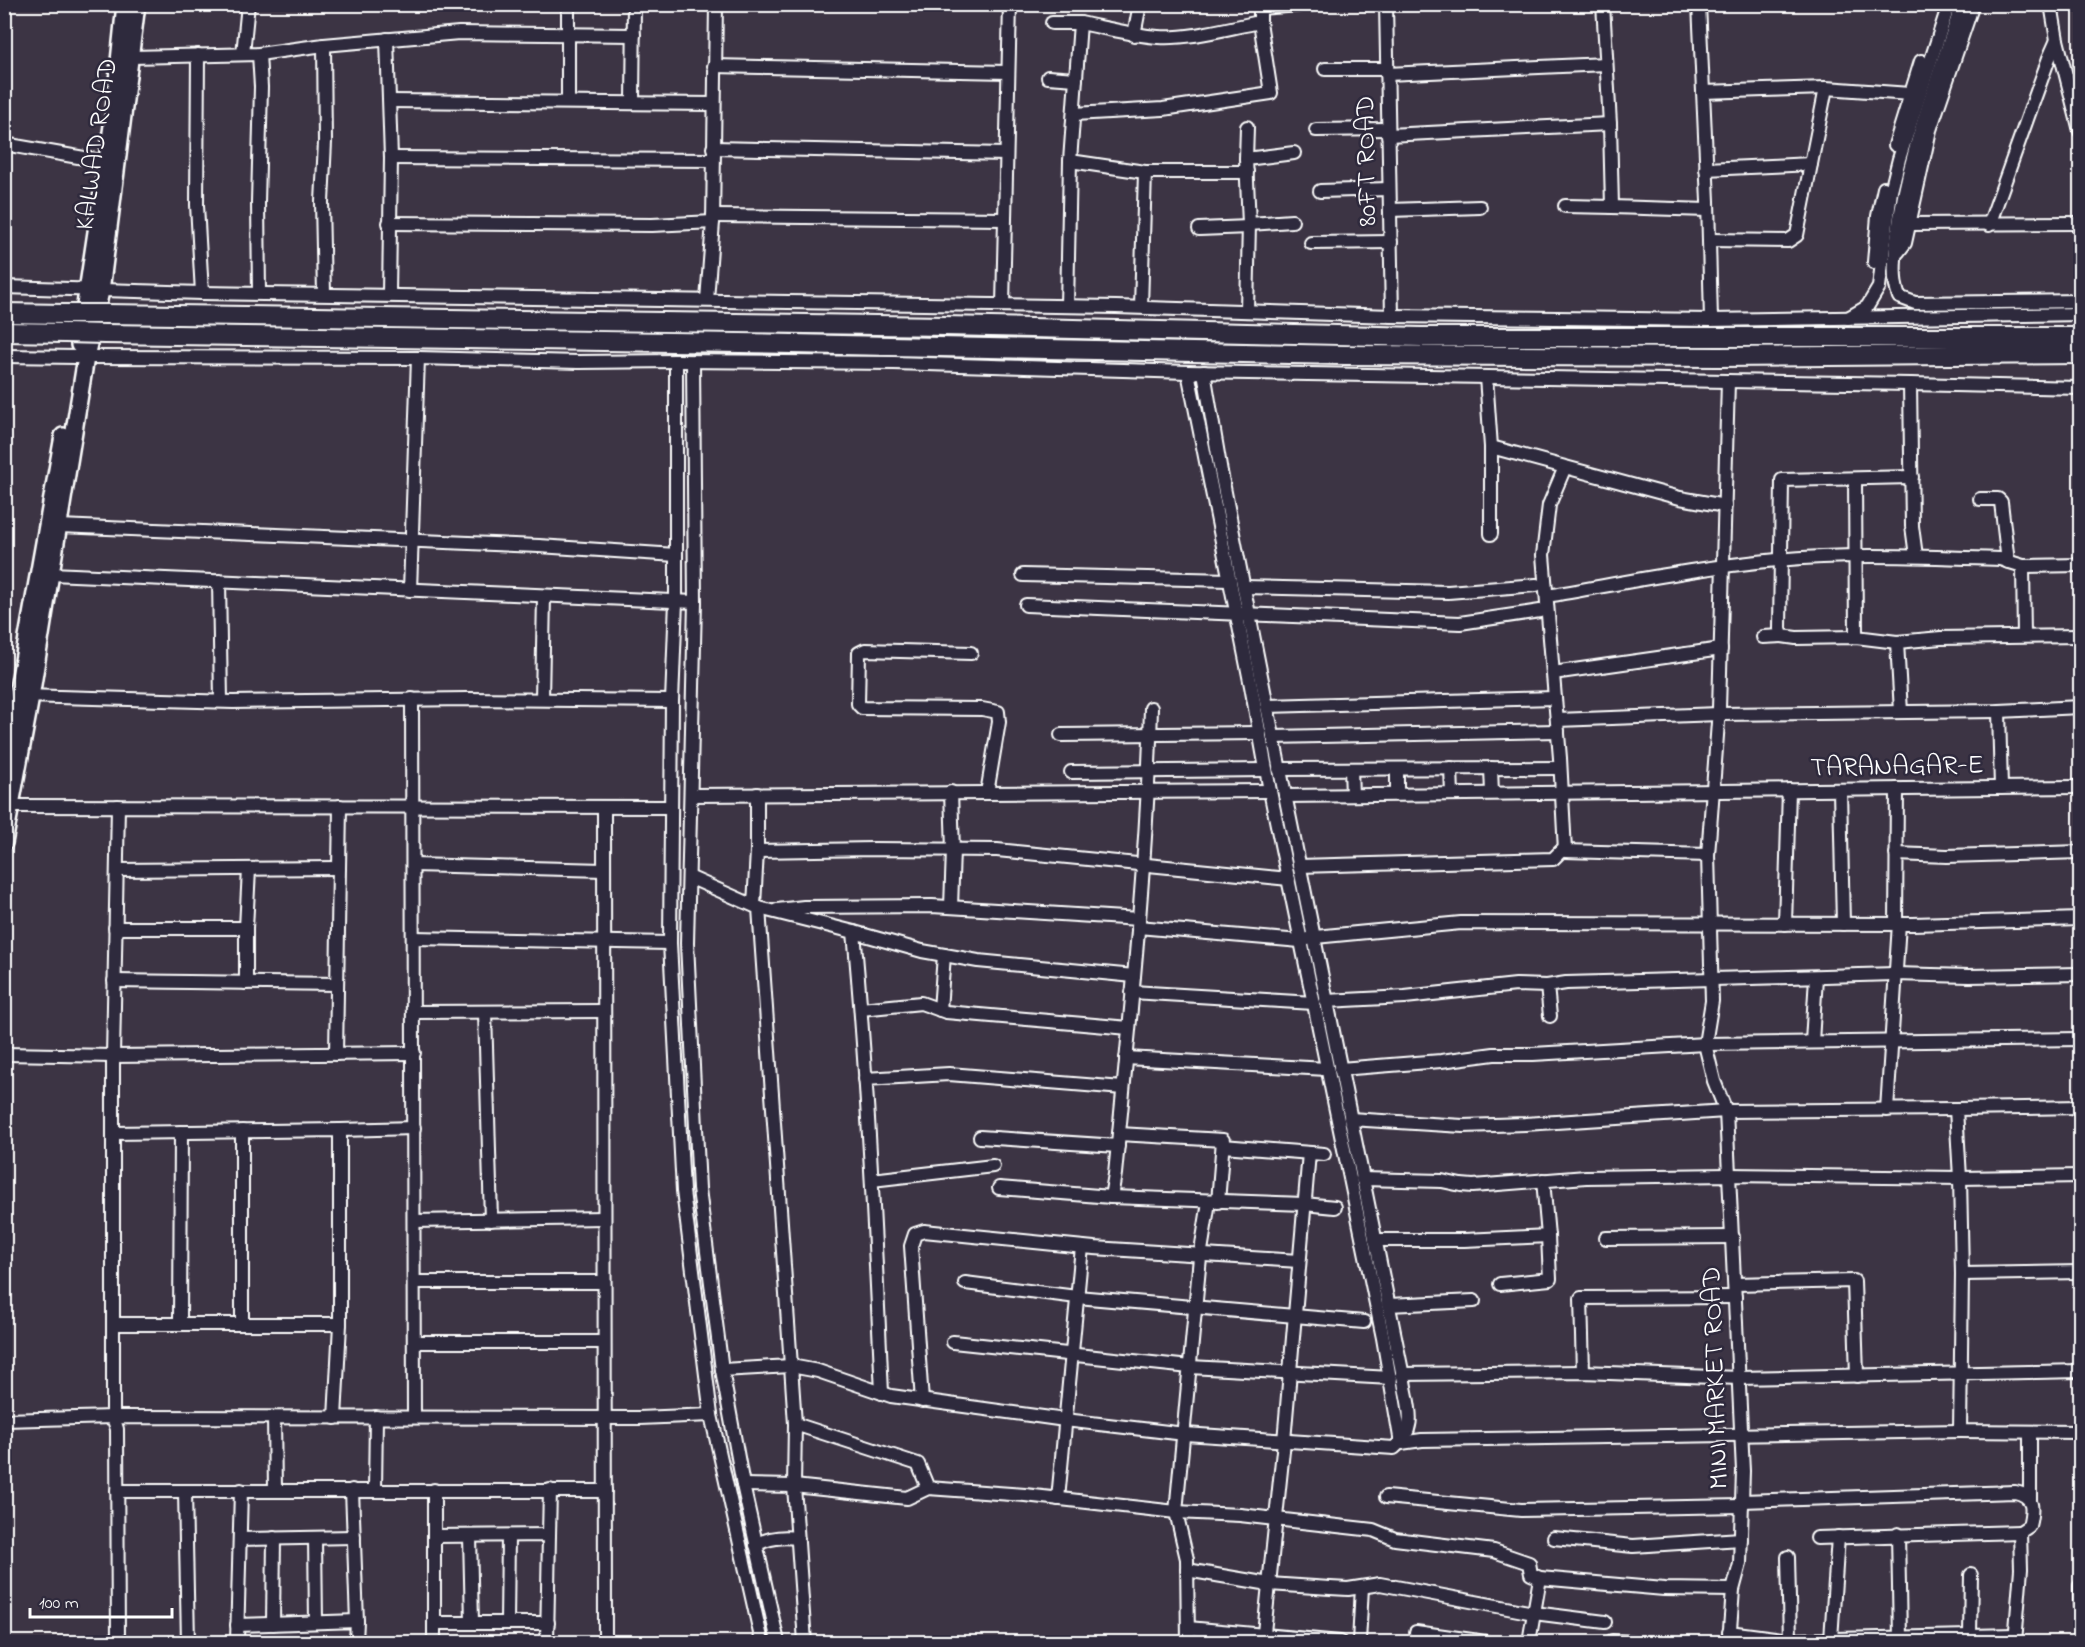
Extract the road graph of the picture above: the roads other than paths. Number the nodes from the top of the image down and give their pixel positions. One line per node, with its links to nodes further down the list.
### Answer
1 (124, 4): 58 (main road, KALWAD ROAD)
2 (137, 4): 31 (main road, KALWAD ROAD)
3 (248, 4): 28 (street)
4 (568, 4): 22 (street)
5 (634, 4): 24 (street)
6 (716, 4): 33 (street)
7 (1010, 4): 35 (street)
8 (1140, 4): 23 (street)
9 (1316, 4): 18 (street)
10 (1386, 4): 36 (street, 80FT ROAD)
11 (1603, 4): 32 (street)
12 (1699, 4): 40 (street)
13 (1940, 4): 41 (street)
14 (1949, 4): 84 (street)
15 (1962, 4): 82 (street)
16 (1973, 4): 74 (street)
17 (2051, 4): 26 (street)
18 (1260, 6): 19 (street)
19 (1260, 22): 23 (street); 46 (street)
20 (1080, 23): 21 (street); 23 (street); 38 (street)
21 (1052, 24)
22 (568, 34): 24 (street); 25 (street); 43 (street)
23 (1134, 34)
24 (634, 35): 44 (street)
25 (387, 39): 27 (street); 42 (street)
26 (2057, 40): 50 (street); 76 (street)
27 (324, 45): 29 (street); 88 (street)
28 (243, 54): 29 (street); 30 (street)
29 (259, 54): 87 (street)
30 (198, 55): 31 (street); 86 (street)
31 (132, 57): 85 (main road, KALWAD ROAD)
32 (1606, 64): 36 (street); 47 (street)
33 (714, 66): 35 (street); 45 (street)
34 (1325, 69): 36 (street)
35 (1008, 72): 55 (street)
36 (1387, 72): 51 (street, 80FT ROAD)
37 (1048, 77): 38 (street)
38 (1076, 79): 46 (street)
39 (1826, 88): 40 (street); 41 (street); 59 (street)
40 (1703, 92): 61 (street)
41 (1910, 94): 84 (street)
42 (390, 101): 43 (street); 56 (street)
43 (568, 101): 44 (street)
44 (633, 102): 45 (street)
45 (714, 104): 54 (street)
46 (1074, 114): 57 (street)
47 (1610, 124): 51 (street); 67 (street)
48 (1247, 127): 60 (street)
49 (1316, 130): 51 (street)
50 (2080, 131)
51 (1388, 132): 63 (street, 80FT ROAD)
52 (4, 144): 58 (street)
53 (1294, 153): 60 (street)
54 (713, 154): 55 (street); 56 (street); 70 (street)
55 (1006, 154): 71 (street)
56 (391, 158): 73 (street)
57 (1070, 161): 62 (street); 93 (street)
58 (107, 162): 85 (main road, KALWAD ROAD)
59 (1811, 164): 61 (street); 79 (street)
60 (1246, 166): 62 (street); 77 (street)
61 (1706, 169): 69 (street)
62 (1145, 172): 94 (street)
63 (1389, 189): 64 (street); 68 (street, 80FT ROAD)
64 (1320, 190)
65 (1565, 206): 67 (street)
66 (1480, 207): 68 (street)
67 (1614, 207): 69 (street)
68 (1390, 210): 80 (street, 80FT ROAD)
69 (1708, 210): 79 (street)
70 (713, 219): 71 (street); 73 (street); 90 (street)
71 (1005, 219): 92 (street)
72 (1292, 221): 77 (street)
73 (389, 223): 89 (street)
74 (1909, 224): 76 (street); 82 (street)
75 (2080, 224): 76 (street)
76 (1989, 225)
77 (1249, 226): 78 (street); 95 (street)
78 (1199, 229)
79 (1709, 240): 100 (street)
80 (1391, 242): 81 (street); 98 (street, 80FT ROAD)
81 (1311, 243)
82 (1895, 255): 91 (street)
83 (4, 287): 85 (street)
84 (1879, 287): 99 (street)
85 (95, 290): 86 (street); 104 (main road)
86 (201, 293): 87 (street)
87 (259, 293): 88 (street)
88 (324, 294): 89 (street)
89 (389, 294): 90 (street)
90 (707, 300): 92 (street)
91 (2080, 301)
92 (1003, 305): 93 (street)
93 (1067, 306): 94 (street)
94 (1141, 307): 95 (street)
95 (1247, 310): 98 (street)
96 (4, 313): 102 (highway, bridge)
97 (2080, 314): 99 (street)
98 (1392, 316): 100 (street)
99 (1847, 319): 100 (street)
100 (1711, 320)
101 (4, 332): 102 (highway, bridge)
102 (2079, 346)
103 (4, 356): 104 (street)
104 (82, 357): 105 (street); 120 (main road); 154 (main road)
105 (418, 358): 106 (street); 122 (street)
106 (676, 361): 107 (street); 123 (street)
107 (693, 362): 108 (street); 141 (street)
108 (1188, 372): 109 (street); 133 (street)
109 (1204, 372): 110 (street); 136 (street)
110 (1486, 377): 111 (street); 114 (street)
111 (1728, 381): 112 (street); 119 (street)
112 (1910, 384): 113 (street); 116 (street)
113 (2080, 388)
114 (1491, 447): 115 (street); 121 (street)
115 (1565, 467): 119 (street); 139 (street)
116 (1912, 477): 117 (street); 125 (street)
117 (1855, 479): 124 (street); 126 (street)
118 (1980, 499): 127 (street)
119 (1725, 506): 129 (street)
120 (58, 526): 122 (street); 131 (main road)
121 (1491, 534)
122 (411, 542): 123 (street); 137 (street)
123 (676, 555): 140 (street)
124 (1855, 555): 125 (street); 126 (street); 149 (street)
125 (1916, 556): 127 (street)
126 (1780, 560): 129 (street); 145 (street)
127 (2008, 562): 130 (street)
128 (2080, 565): 130 (street)
129 (1722, 566): 139 (street); 151 (street)
130 (2023, 566): 146 (street)
131 (51, 574): 134 (street); 154 (main road)
132 (1023, 575): 133 (street)
133 (1230, 580): 144 (street)
134 (219, 581): 137 (street); 158 (street)
135 (1536, 585): 136 (street)
136 (1244, 587): 144 (street)
137 (410, 590): 138 (street)
138 (544, 596): 140 (street); 156 (street)
139 (1547, 596): 153 (street)
140 (676, 602): 141 (street); 159 (street)
141 (695, 602): 196 (street)
142 (1026, 605): 144 (street)
143 (1540, 611): 144 (street)
144 (1243, 613): 160 (street); 167 (street)
145 (1782, 636): 148 (street); 149 (street)
146 (2025, 636): 147 (street); 150 (street)
147 (2080, 636)
148 (1763, 637)
149 (1856, 637): 150 (street)
150 (1897, 642): 164 (street)
151 (1721, 649): 153 (street); 165 (street)
152 (971, 653): 191 (street)
153 (1553, 672): 157 (street)
154 (24, 696): 158 (street); 170 (main road); 199 (main road)
155 (412, 699): 156 (street); 158 (street); 202 (street)
156 (542, 699): 159 (street)
157 (1555, 699): 160 (street); 166 (street)
158 (221, 701)
159 (672, 701): 204 (street)
160 (1267, 706): 171 (street)
161 (2080, 707): 163 (street)
162 (1151, 708): 168 (street)
163 (1999, 711): 164 (street); 181 (street)
164 (1901, 712): 165 (street)
165 (1719, 714): 166 (street); 184 (street)
166 (1557, 726): 171 (street); 175 (street)
167 (1260, 733): 168 (street); 176 (street)
168 (1150, 734): 169 (street); 180 (street)
169 (1061, 735)
170 (7, 737): 172 (main road)
171 (1273, 737): 176 (street)
172 (4, 767)
173 (1451, 768): 174 (street); 178 (street); 195 (street)
174 (1491, 768): 175 (street); 192 (street)
175 (1560, 768): 190 (street)
176 (1273, 769): 177 (street); 180 (street); 188 (street); 198 (street)
177 (1351, 769): 178 (street); 197 (street)
178 (1397, 769): 194 (street)
179 (1071, 772): 180 (street)
180 (1149, 772): 187 (street)
181 (2001, 788): 182 (street, TARANAGAR-E); 183 (street, TARANAGAR-E)
182 (2080, 788)
183 (1897, 789): 186 (street, TARANAGAR-E); 210 (street)
184 (1714, 790): 185 (street, TARANAGAR-E); 190 (street, TARANAGAR-E); 211 (street)
185 (1789, 790): 186 (street, TARANAGAR-E); 226 (street)
186 (1840, 790): 227 (street)
187 (1149, 791): 188 (street); 191 (street); 213 (street)
188 (1270, 791): 220 (street)
189 (951, 792): 191 (street); 193 (street); 207 (street)
190 (1562, 792): 192 (street, TARANAGAR-E); 206 (street)
191 (987, 793)
192 (1492, 793): 195 (street, TARANAGAR-E)
193 (757, 794): 196 (street); 208 (street)
194 (1397, 794): 195 (street, TARANAGAR-E); 197 (street, TARANAGAR-E)
195 (1452, 794)
196 (691, 795): 219 (street)
197 (1352, 795): 198 (street, TARANAGAR-E)
198 (1285, 796): 214 (street)
199 (11, 806): 200 (street); 205 (main road)
200 (118, 806): 201 (street); 217 (street)
201 (340, 806): 202 (street); 215 (street)
202 (412, 806): 203 (street); 212 (street)
203 (604, 807): 204 (street); 218 (street)
204 (671, 807): 236 (street)
205 (4, 843)
206 (1564, 848): 211 (street); 214 (street)
207 (953, 850): 208 (street); 213 (street); 221 (street)
208 (757, 851): 222 (street)
209 (2080, 852): 210 (street)
210 (1896, 854): 228 (street)
211 (1708, 855): 225 (street)
212 (413, 865): 218 (street); 233 (street)
213 (1143, 865): 220 (street); 224 (street)
214 (1299, 866): 232 (street)
215 (339, 868): 216 (street); 245 (street)
216 (249, 869): 217 (street); 230 (street)
217 (117, 870): 229 (street)
218 (604, 870): 234 (street)
219 (689, 878): 222 (street); 328 (street)
220 (1289, 879): 235 (street)
221 (951, 907): 222 (street); 224 (street)
222 (761, 908): 231 (street); 326 (street)
223 (2080, 919): 228 (street)
224 (1139, 923): 235 (street); 240 (street)
225 (1711, 924): 226 (street); 232 (street); 242 (street)
226 (1785, 924): 227 (street)
227 (1843, 924): 228 (street)
228 (1897, 924): 238 (street)
229 (116, 928): 230 (street); 243 (street)
230 (246, 928): 244 (street)
231 (854, 932): 237 (street); 249 (street)
232 (1315, 937): 235 (street); 248 (street)
233 (413, 938): 234 (street); 252 (street)
234 (604, 940): 236 (street); 251 (street)
235 (1300, 941): 248 (street)
236 (670, 943): 337 (street)
237 (944, 955): 240 (street); 250 (street)
238 (1895, 974): 239 (street); 241 (street); 257 (street)
239 (2080, 974)
240 (1134, 976): 247 (street)
241 (1816, 977): 242 (street); 258 (street)
242 (1711, 980): 246 (street); 259 (street)
243 (114, 981): 244 (street); 263 (street)
244 (246, 983): 245 (street)
245 (338, 984): 262 (street)
246 (1547, 986): 248 (street); 254 (street)
247 (1132, 992): 248 (street); 255 (street)
248 (1320, 1002): 265 (street)
249 (861, 1010): 250 (street); 266 (street)
250 (940, 1010): 255 (street)
251 (604, 1011): 253 (street); 295 (street)
252 (414, 1012): 253 (street); 260 (street)
253 (485, 1012): 296 (street)
254 (1550, 1016)
255 (1129, 1028): 264 (street)
256 (2080, 1039): 257 (street)
257 (1891, 1041): 258 (street); 270 (street)
258 (1812, 1042): 259 (street)
259 (1705, 1044): 265 (street); 271 (street, MINI MARKET ROAD)
260 (414, 1053): 262 (street); 273 (street)
261 (4, 1054): 263 (street)
262 (336, 1054): 263 (street)
263 (113, 1056): 277 (street)
264 (1126, 1058): 265 (street); 267 (street)
265 (1334, 1069): 272 (street); 333 (street)
266 (866, 1079): 267 (street); 288 (street)
267 (1123, 1088): 279 (street)
268 (2080, 1107): 269 (street)
269 (1956, 1109): 270 (street); 286 (street)
270 (1887, 1110): 271 (street)
271 (1725, 1111): 272 (street); 284 (street, MINI MARKET ROAD)
272 (1350, 1119): 287 (street)
273 (414, 1128): 274 (street); 297 (street)
274 (340, 1130): 275 (street); 321 (street)
275 (242, 1131): 276 (street); 320 (street)
276 (181, 1132): 277 (street); 319 (street)
277 (113, 1133): 318 (street)
278 (980, 1137): 279 (street)
279 (1118, 1140): 280 (street); 291 (street)
280 (1223, 1146): 281 (street); 292 (street)
281 (1309, 1153): 282 (street); 293 (street)
282 (1324, 1154)
283 (993, 1167): 288 (street)
284 (1729, 1175): 286 (street); 289 (street); 299 (street, MINI MARKET ROAD)
285 (2080, 1176): 286 (street)
286 (1960, 1178): 306 (street)
287 (1362, 1179): 289 (street); 301 (street)
288 (872, 1180): 338 (street)
289 (1543, 1180): 298 (street)
290 (999, 1188): 291 (street)
291 (1111, 1197): 292 (street)
292 (1214, 1202): 293 (street); 303 (street)
293 (1304, 1204): 294 (street); 304 (street)
294 (1335, 1207)
295 (604, 1218): 296 (street); 308 (street)
296 (491, 1220): 297 (street)
297 (414, 1221): 307 (street)
298 (1548, 1236): 301 (street); 310 (street)
299 (1733, 1236): 300 (street); 311 (street, MINI MARKET ROAD)
300 (1606, 1238)
301 (1375, 1240): 314 (street)
302 (1082, 1247): 303 (street); 312 (street); 339 (street)
303 (1200, 1257): 304 (street); 315 (street)
304 (1299, 1262): 316 (street)
305 (2080, 1272): 306 (street)
306 (1962, 1274): 332 (street)
307 (414, 1282): 308 (street); 322 (street)
308 (604, 1282): 323 (street)
309 (965, 1283): 312 (street)
310 (1500, 1284)
311 (1735, 1290): 330 (street); 334 (street); 335 (street, MINI MARKET ROAD)
312 (1077, 1297): 315 (street); 325 (street)
313 (1474, 1302): 314 (street)
314 (1388, 1305): 333 (street)
315 (1196, 1308): 316 (street); 327 (street)
316 (1295, 1316): 317 (street); 331 (street)
317 (1364, 1322)
318 (113, 1324): 319 (street); 341 (street)
319 (180, 1324): 320 (street)
320 (242, 1324): 321 (street)
321 (340, 1324): 345 (street)
322 (414, 1342): 323 (street); 343 (street)
323 (604, 1342): 346 (street)
324 (952, 1342): 325 (street)
325 (1071, 1355): 327 (street); 348 (street)
326 (791, 1366): 328 (street); 338 (street); 349 (street)
327 (1190, 1367): 331 (street); 353 (street)
328 (722, 1370): 336 (street)
329 (2080, 1371): 332 (street)
330 (1583, 1372): 333 (street); 335 (street)
331 (1289, 1373): 333 (street); 355 (street)
332 (1963, 1373): 334 (street); 350 (street)
333 (1396, 1376): 356 (street)
334 (1857, 1376): 335 (street)
335 (1739, 1378): 354 (street, MINI MARKET ROAD)
336 (725, 1386): 337 (street); 357 (street)
337 (707, 1388): 340 (street)
338 (882, 1394): 339 (street)
339 (922, 1401): 348 (street)
340 (711, 1415): 346 (street); 428 (street)
341 (113, 1417): 344 (street); 347 (street); 366 (street)
342 (376, 1417): 343 (street); 345 (street); 363 (street)
343 (414, 1417): 346 (street)
344 (274, 1418): 345 (street); 361 (street)
345 (336, 1418)
346 (604, 1418): 368 (street)
347 (4, 1420)
348 (1065, 1420): 353 (street); 370 (street)
349 (795, 1424): 358 (street); 359 (street)
350 (1960, 1431): 351 (street); 354 (street)
351 (2031, 1432): 352 (street); 371 (street)
352 (2080, 1432)
353 (1185, 1434): 355 (street); 373 (street)
354 (1741, 1436): 356 (street); 372 (street, MINI MARKET ROAD)
355 (1284, 1441): 356 (street); 374 (street)
356 (1401, 1443)
357 (743, 1485): 358 (street); 390 (street)
358 (794, 1486): 359 (street); 385 (street)
359 (928, 1488): 370 (street)
360 (241, 1490): 361 (street); 367 (street); 388 (street)
361 (275, 1490): 362 (street)
362 (352, 1490): 363 (street); 381 (street)
363 (375, 1490): 364 (street)
364 (434, 1490): 365 (street); 378 (street)
365 (550, 1490): 368 (street); 377 (street)
366 (117, 1491): 367 (street); 421 (street)
367 (185, 1491): 422 (street)
368 (605, 1491): 427 (street)
369 (1386, 1497): 372 (street)
370 (1058, 1499): 373 (street)
371 (2030, 1499): 372 (street); 375 (street)
372 (1742, 1504): 389 (street, MINI MARKET ROAD)
373 (1176, 1512): 374 (street); 392 (street)
374 (1275, 1520): 394 (street); 395 (street)
375 (2020, 1532): 376 (street); 417 (street)
376 (1899, 1534): 382 (street); 414 (street)
377 (549, 1535): 380 (street); 407 (street)
378 (434, 1536): 379 (street); 404 (street)
379 (470, 1536): 380 (street); 405 (street)
380 (508, 1536): 406 (street)
381 (354, 1537): 384 (street); 401 (street)
382 (1838, 1537): 387 (street); 416 (street)
383 (274, 1538): 384 (street); 388 (street); 408 (street)
384 (315, 1538): 403 (street)
385 (797, 1538): 390 (street); 430 (street)
386 (1554, 1538): 389 (street)
387 (1817, 1538)
388 (240, 1539): 409 (street)
389 (1741, 1539): 398 (street, MINI MARKET ROAD)
390 (756, 1545): 429 (street)
391 (1788, 1557): 418 (street)
392 (1187, 1570): 395 (street); 410 (street)
393 (1971, 1575): 412 (street)
394 (1540, 1578): 398 (street); 400 (street)
395 (1269, 1584): 397 (street); 415 (street)
396 (2080, 1586): 399 (street)
397 (1362, 1587): 400 (street); 433 (street)
398 (1733, 1590): 413 (street, MINI MARKET ROAD)
399 (2080, 1606)
400 (1534, 1613): 402 (street); 435 (street)
401 (357, 1621): 403 (street); 424 (street)
402 (1605, 1622)
403 (316, 1623): 408 (street)
404 (434, 1623): 405 (street); 425 (street)
405 (472, 1623): 406 (street)
406 (507, 1623): 407 (street)
407 (548, 1623): 426 (street)
408 (273, 1624): 409 (street)
409 (237, 1625): 423 (street)
410 (1188, 1628): 415 (street); 431 (street)
411 (1416, 1632): 434 (street)
412 (1970, 1634): 414 (street); 417 (street)
413 (1730, 1637): 418 (street)
414 (1900, 1638): 420 (street)
415 (1263, 1639): 432 (street)
416 (1831, 1639): 418 (street); 420 (street)
417 (2015, 1639)
418 (1790, 1640)
419 (1612, 1641): 436 (street)
420 (1867, 1641)
421 (118, 1642)
422 (188, 1642)
423 (237, 1642)
424 (356, 1642)
425 (434, 1642)
426 (547, 1642)
427 (605, 1642)
428 (762, 1642)
429 (778, 1642)
430 (805, 1642)
431 (1188, 1642)
432 (1340, 1642)
433 (1359, 1642)
434 (1486, 1642)
435 (1529, 1642)
436 (1635, 1642)

